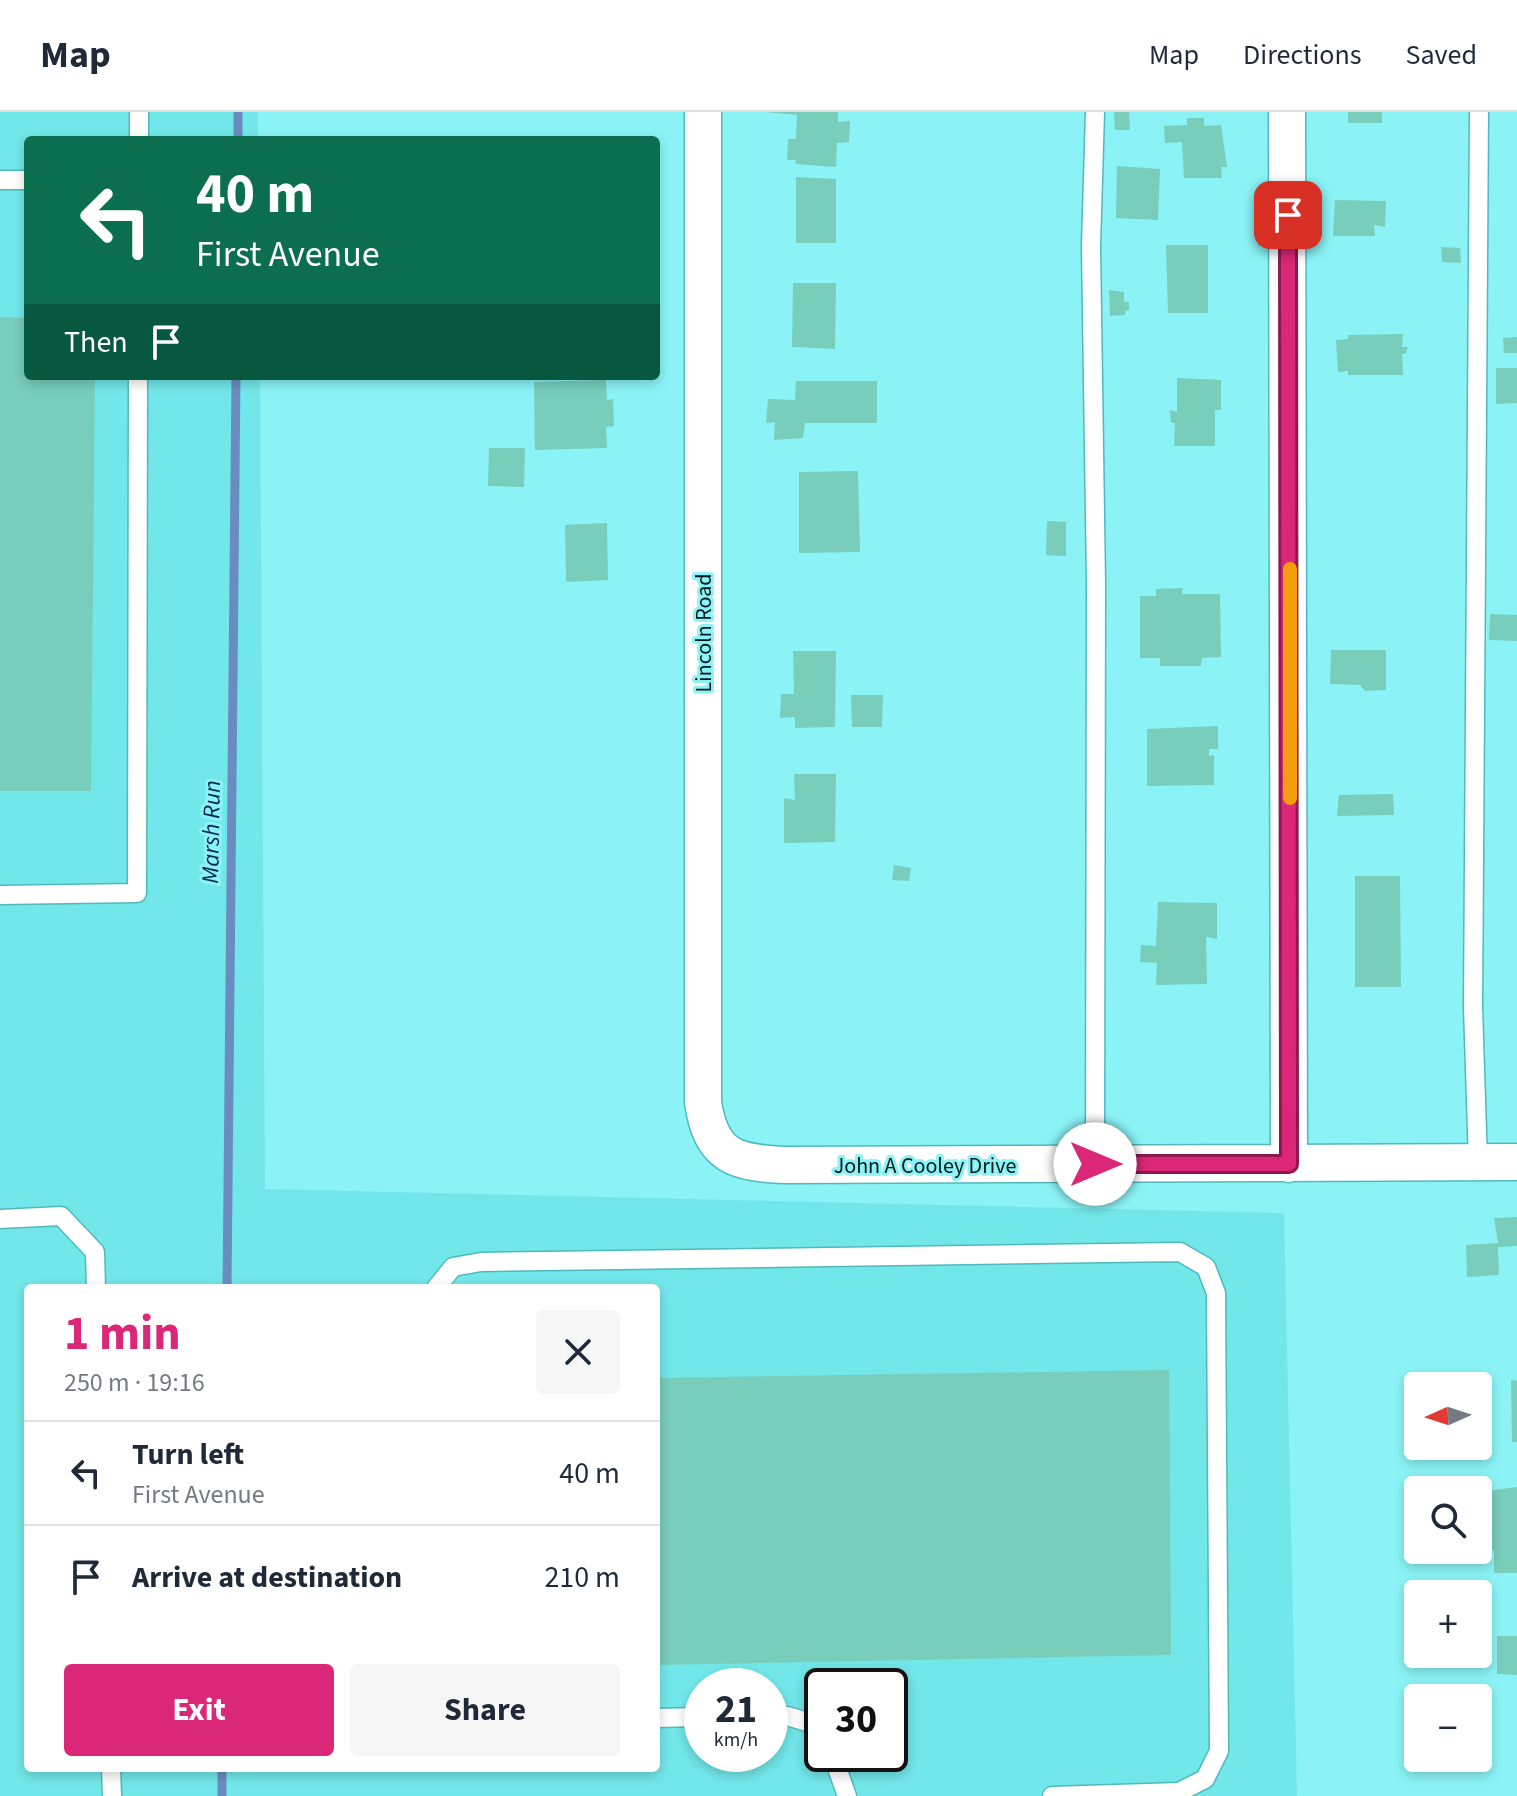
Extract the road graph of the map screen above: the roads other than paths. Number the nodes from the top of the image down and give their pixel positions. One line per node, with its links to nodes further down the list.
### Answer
1 (139, 112): 6 (lane)
2 (703, 112): 11 (street, Lincoln Road)
3 (1095, 112): 14 (lane)
4 (1287, 112): 15 (street)
5 (1479, 112): 12 (lane)
6 (139, 136)
7 (0, 180): 8 (lane)
8 (24, 180)
9 (138, 380): 10 (lane)
10 (0, 895)
11 (720, 1150): 14 (street, John A Cooley Drive)
12 (1478, 1162): 13 (street, John A Cooley Drive); 15 (street, John A Cooley Drive)
13 (1517, 1162)
14 (1095, 1164): 15 (street, John A Cooley Drive)
15 (1289, 1164)
16 (0, 1219): 17 (lane)
17 (96, 1284)
18 (439, 1284): 25 (lane)
19 (684, 1717): 20 (lane)
20 (660, 1718)
21 (111, 1772): 23 (lane)
22 (838, 1772): 24 (lane)
23 (112, 1796)
24 (847, 1796)
25 (1052, 1796)

